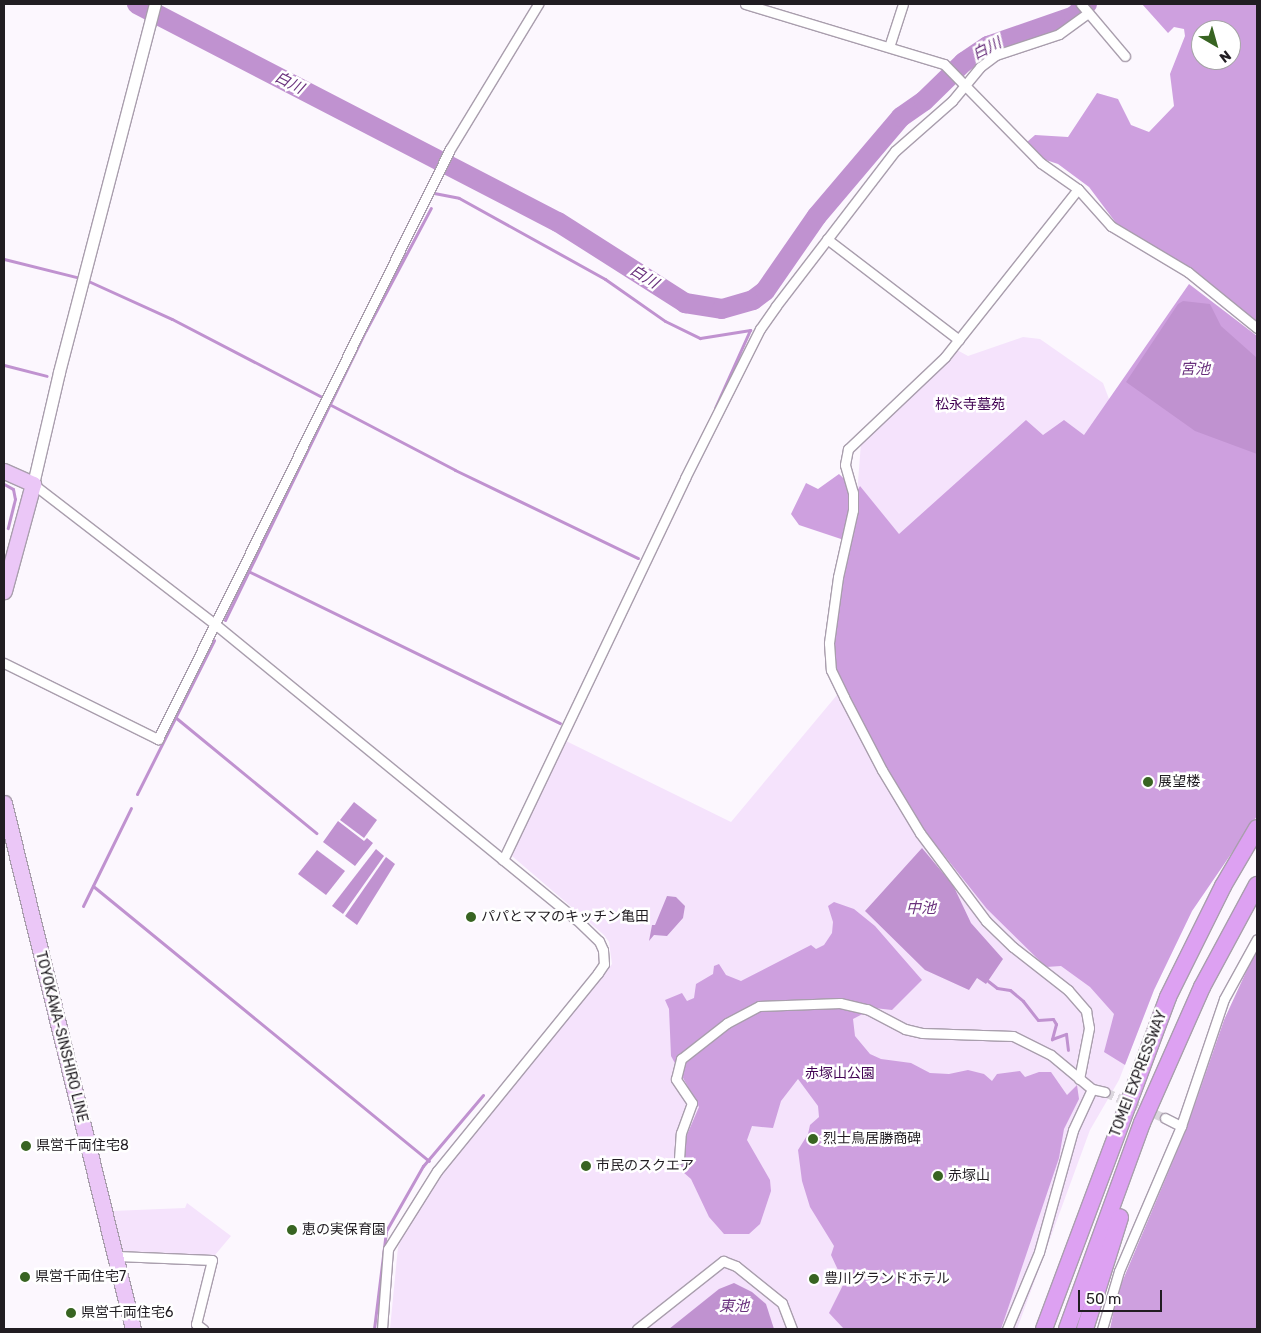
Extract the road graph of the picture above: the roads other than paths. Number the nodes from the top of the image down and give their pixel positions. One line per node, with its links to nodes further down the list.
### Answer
1 (155, 4): 15 (street)
2 (538, 4): 17 (street)
3 (745, 4): 7 (street)
4 (903, 4): 7 (street)
5 (1081, 4): 6 (street)
6 (1088, 13): 8 (street); 9 (street)
7 (889, 47): 9 (street)
8 (1124, 56)
9 (963, 84): 10 (street); 11 (street)
10 (1078, 189): 12 (street); 13 (street)
11 (826, 239): 13 (street); 21 (street)
12 (1257, 328)
13 (959, 340): 24 (street)
14 (4, 472): 15 (main road)
15 (33, 484): 16 (main road); 17 (street)
16 (4, 591)
17 (215, 624): 18 (street); 21 (street)
18 (4, 663)
19 (4, 803): 31 (main road, TOYOKAWA-SINSHIRO LINE)
20 (1257, 828): 38 (highway, TOMEI EXPRESSWAY)
21 (503, 860): 34 (street)
22 (1257, 885): 28 (highway, TOMEI EXPRESSWAY)
23 (1257, 939): 29 (street)
24 (1079, 1079): 25 (street); 30 (street)
25 (1092, 1089): 26 (street); 37 (street)
26 (1105, 1092)
27 (1164, 1118): 29 (street)
28 (1142, 1123): 39 (highway, TOMEI EXPRESSWAY); 40 (highway)
29 (1181, 1126): 41 (street)
30 (678, 1158)
31 (117, 1256): 32 (main road, TOYOKAWA-SINSHIRO LINE); 33 (street)
32 (134, 1329)
33 (203, 1329)
34 (382, 1329)
35 (636, 1329): 36 (street)
36 (792, 1329)
37 (1007, 1329)
38 (1044, 1329)
39 (1067, 1329)
40 (1085, 1329)
41 (1102, 1329)

